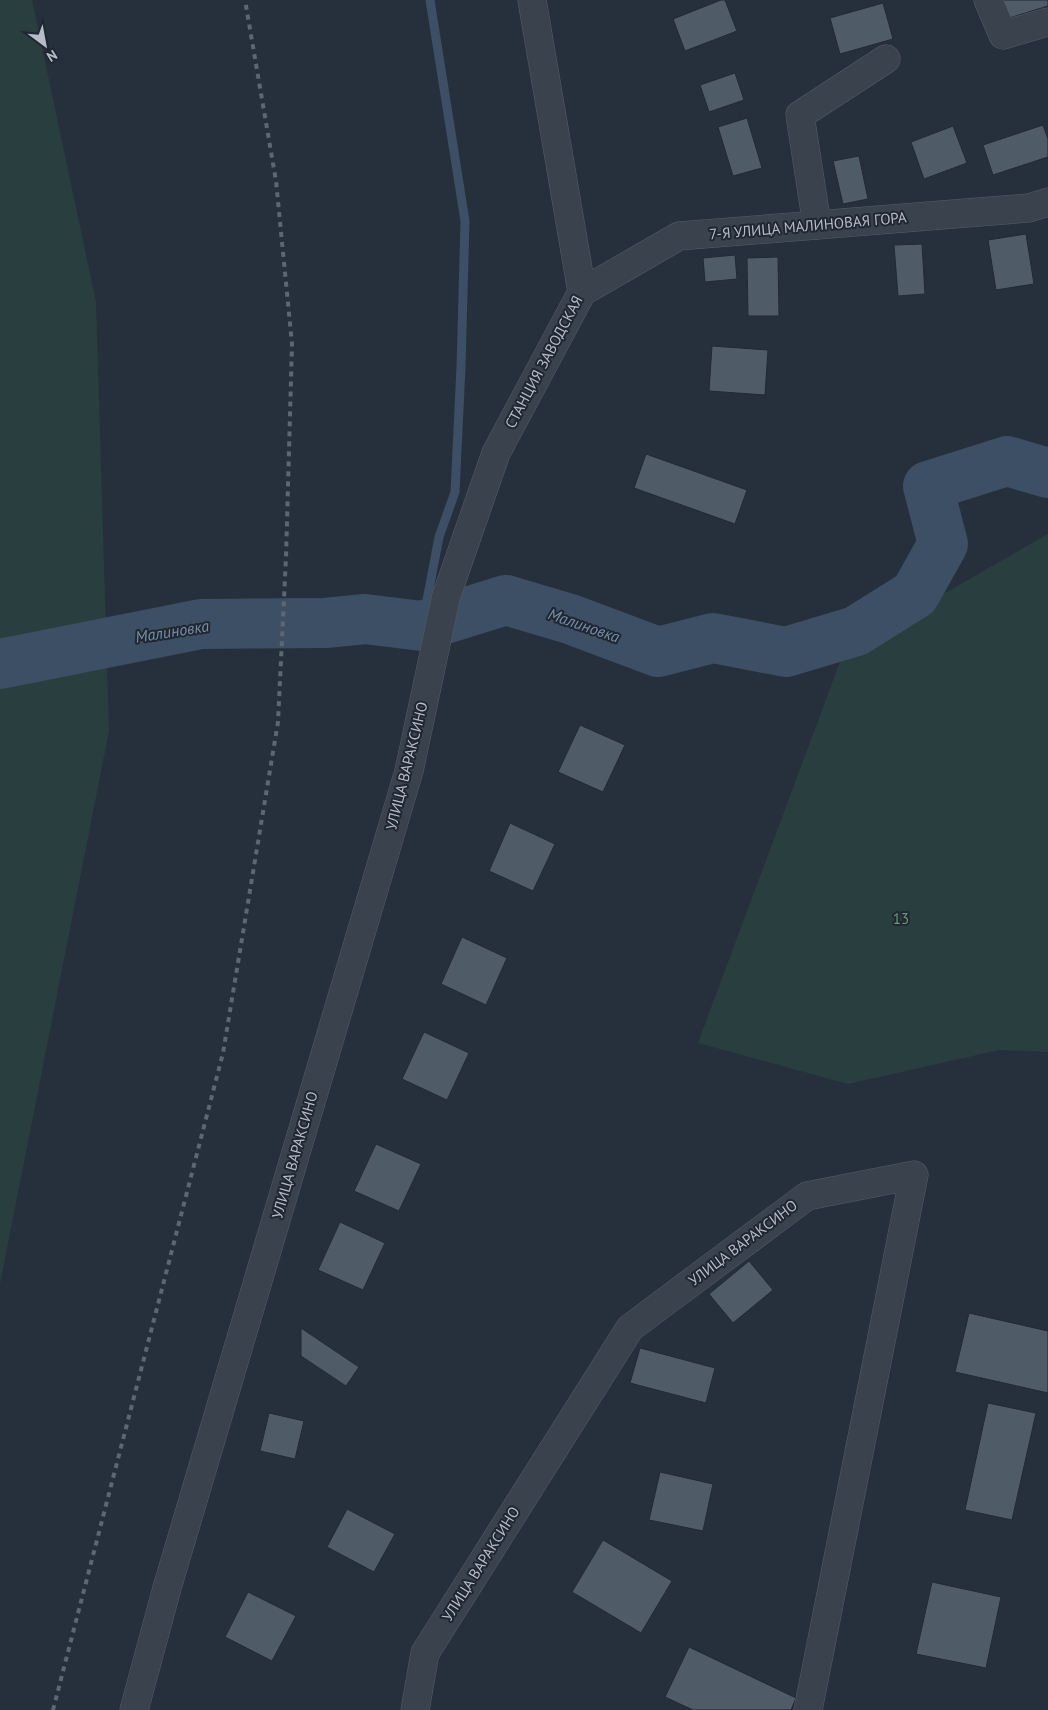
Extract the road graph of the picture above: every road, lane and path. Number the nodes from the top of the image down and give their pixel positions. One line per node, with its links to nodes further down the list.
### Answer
1 (532, 0): 7 (street, СТАНЦИЯ ЗАВОДСКАЯ)
2 (988, 0): 3 (street)
3 (1048, 22)
4 (886, 58): 6 (street)
5 (1048, 202): 6 (street, 7-Я УЛИЦА МАЛИНОВАЯ ГОРА)
6 (818, 225): 7 (street, 7-Я УЛИЦА МАЛИНОВАЯ ГОРА)
7 (582, 292): 8 (street, СТАНЦИЯ ЗАВОДСКАЯ)
8 (446, 597): 9 (street, УЛИЦА ВАРАКСИНО)
9 (134, 1710)
10 (415, 1710): 11 (street, УЛИЦА ВАРАКСИНО)
11 (808, 1710)

